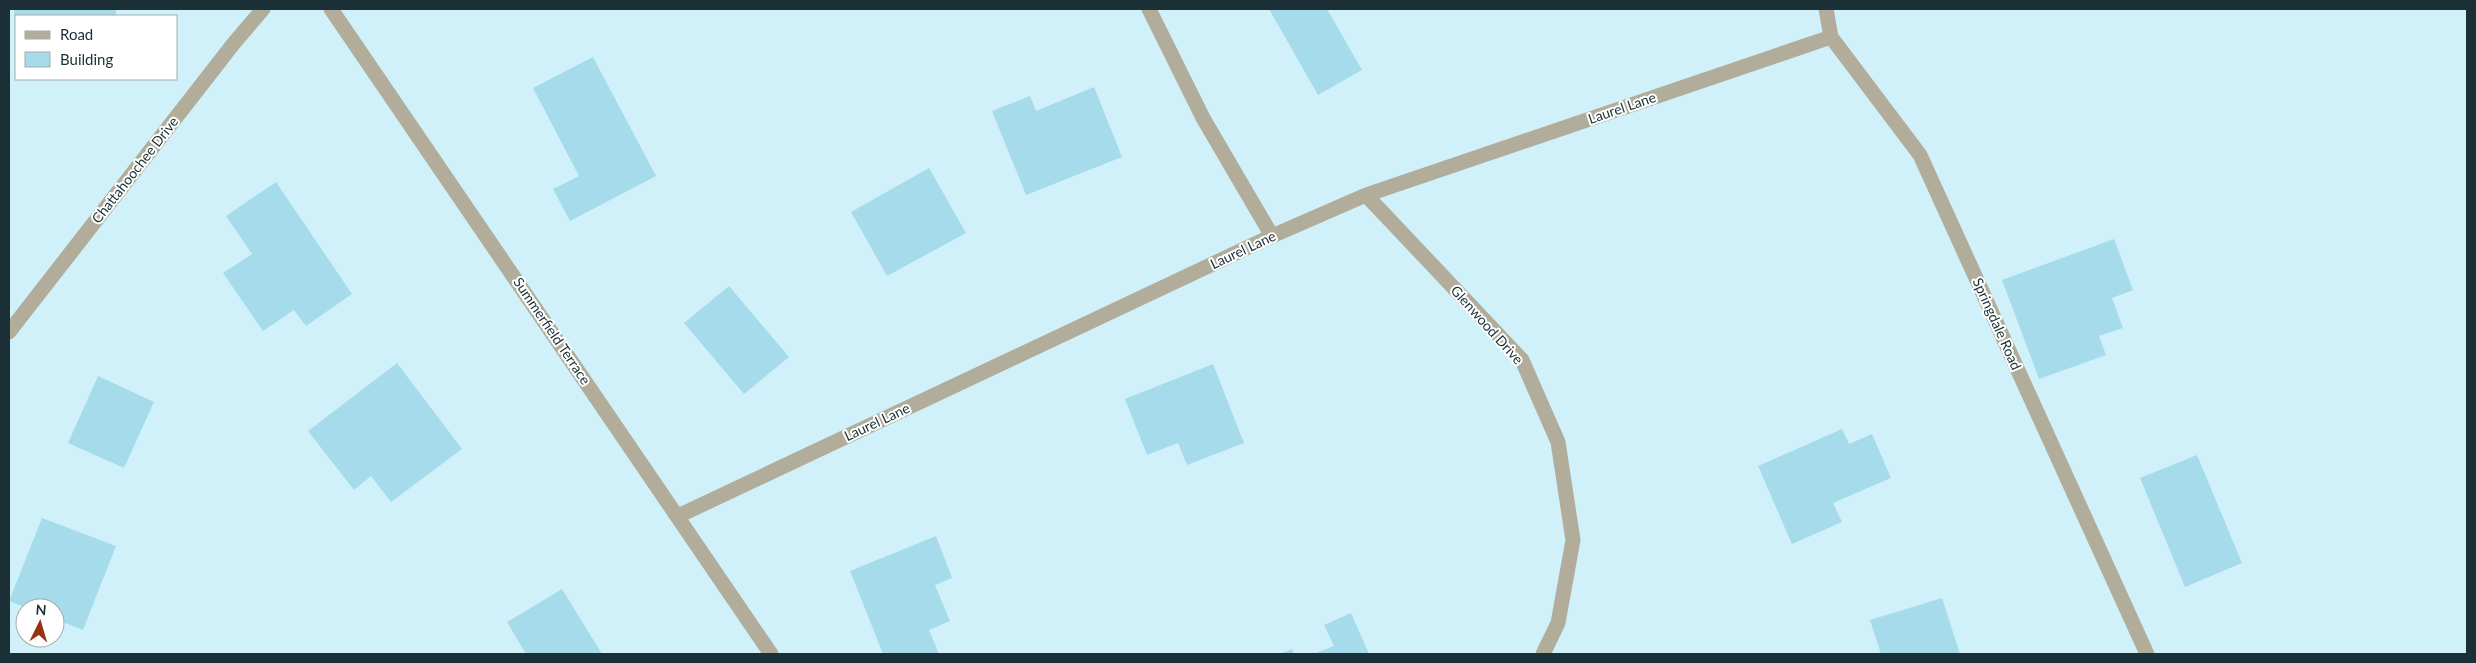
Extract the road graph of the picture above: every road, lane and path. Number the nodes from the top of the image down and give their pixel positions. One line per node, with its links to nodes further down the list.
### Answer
1 (264, 9): 8 (street, Chattahoochee Drive)
2 (331, 9): 9 (street, Summerfield Terrace)
3 (1149, 9): 7 (street)
4 (1826, 9): 5 (street, Springdale Road)
5 (1831, 37): 6 (street, Laurel Lane); 12 (street, Springdale Road)
6 (1366, 195): 7 (street, Laurel Lane); 11 (street, Glenwood Drive)
7 (1272, 236): 9 (street, Laurel Lane)
8 (9, 332)
9 (678, 516): 10 (street, Summerfield Terrace)
10 (771, 654)
11 (1542, 654)
12 (2147, 654)

